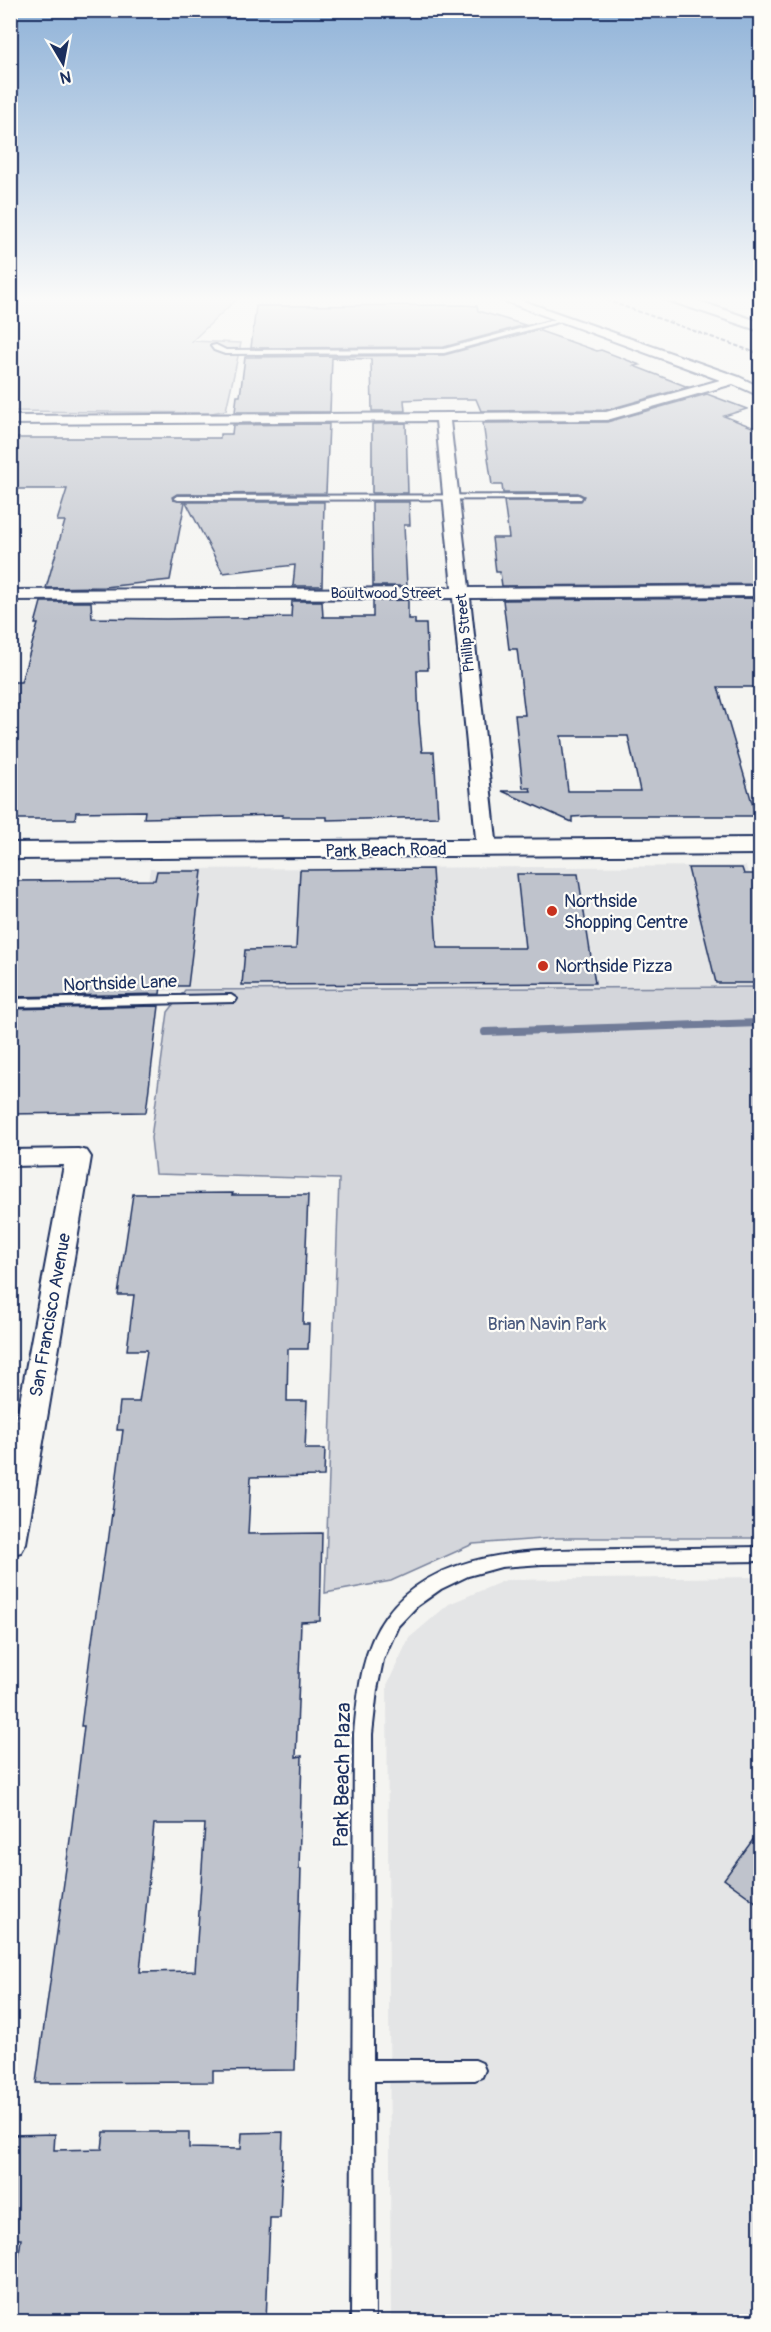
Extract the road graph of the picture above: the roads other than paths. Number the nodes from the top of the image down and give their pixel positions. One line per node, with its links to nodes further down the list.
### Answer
1 (652, 405): 2 (street)
2 (443, 418): 3 (street); 4 (street, Phillip Street)
3 (10, 420)
4 (451, 497): 5 (lane); 6 (lane); 8 (street, Phillip Street)
5 (579, 497)
6 (178, 498)
7 (760, 591): 8 (street, Boultwood Street)
8 (462, 593): 9 (street, Boultwood Street); 11 (street, Phillip Street)
9 (10, 595)
10 (760, 846): 11 (street, Park Beach Road)
11 (487, 849): 12 (street, Park Beach Road)
12 (10, 851)
13 (231, 999): 14 (lane, Northside Lane)
14 (10, 1003)
15 (10, 1158): 16 (street, San Francisco Avenue)
16 (10, 1543)
17 (760, 1554): 19 (lane, Park Beach Plaza)
18 (475, 2070): 19 (lane)
19 (363, 2071): 20 (lane, Park Beach Plaza)
20 (363, 2322)

